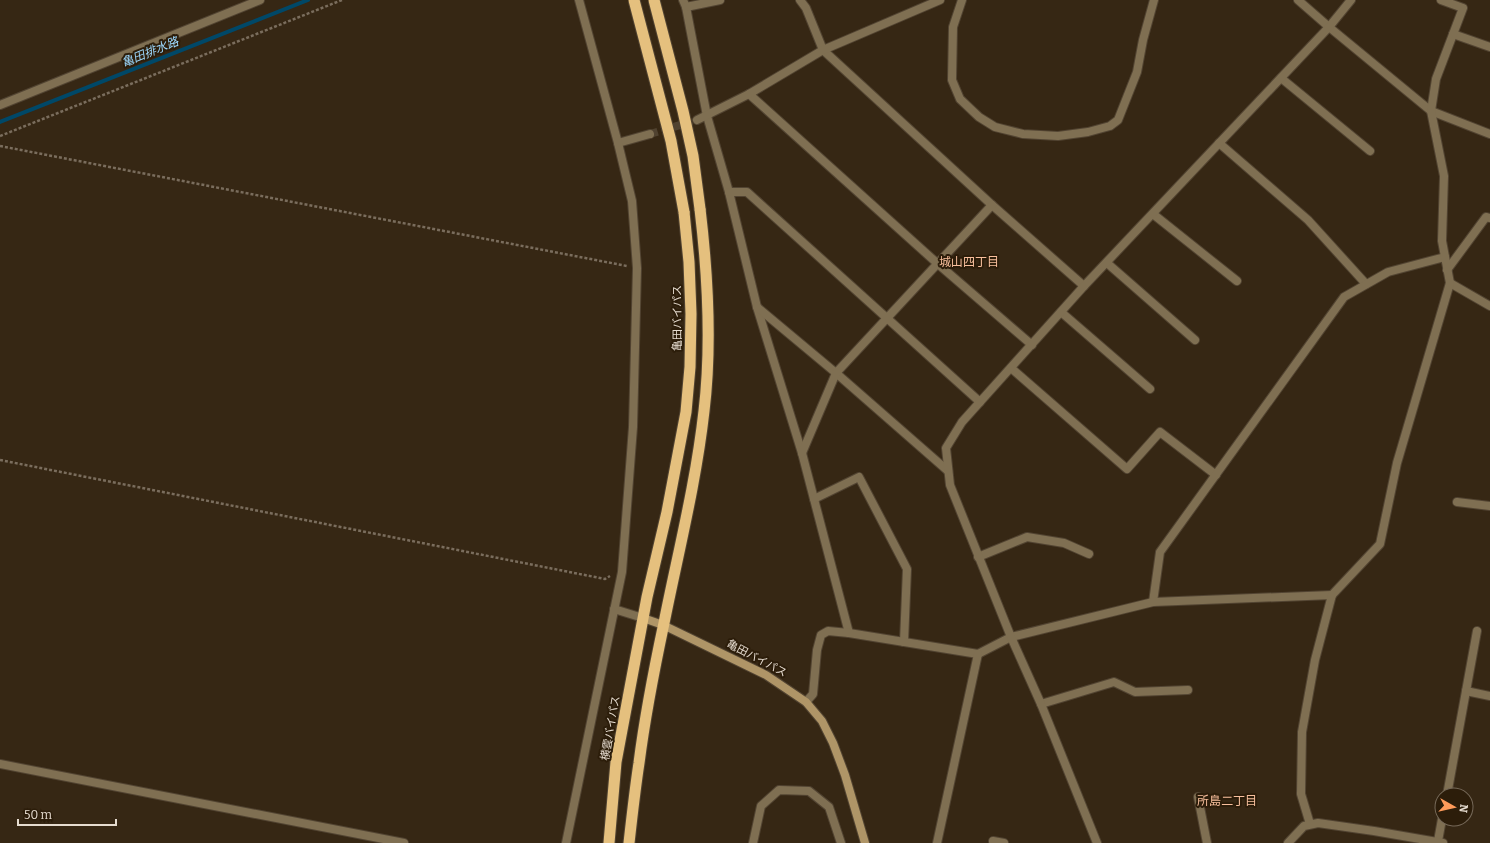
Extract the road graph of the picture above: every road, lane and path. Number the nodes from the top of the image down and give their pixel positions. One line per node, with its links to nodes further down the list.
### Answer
1 (260, 0): 23 (street)
2 (342, 0): 29 (path)
3 (579, 0): 30 (street)
4 (634, 0): 70 (highway, 亀田バイパス, bridge)
5 (654, 0): 71 (highway, bridge)
6 (720, 0): 15 (street)
7 (800, 0): 20 (street)
8 (940, 0): 20 (street)
9 (962, 0): 10 (street)
10 (1154, 0)
11 (1298, 0): 17 (street)
12 (1351, 0): 17 (street)
13 (1441, 0): 16 (street)
14 (1467, 0): 16 (street)
15 (685, 2): 25 (street)
16 (1463, 8): 18 (street)
17 (1329, 27): 21 (street); 24 (street)
18 (1453, 34): 19 (street); 24 (street)
19 (1490, 47)
20 (823, 50): 22 (street); 35 (street)
21 (1281, 78): 31 (street); 33 (street)
22 (749, 94): 25 (street); 40 (street)
23 (0, 105)
24 (1431, 111): 28 (street); 38 (street)
25 (707, 116): 26 (street); 34 (street)
26 (697, 120)
27 (650, 134): 30 (street)
28 (1490, 134)
29 (0, 136)
30 (618, 142): 41 (street)
31 (1219, 144): 36 (street); 44 (street)
32 (0, 146): 41 (path)
33 (1370, 151)
34 (729, 192): 48 (street); 50 (street)
35 (992, 205): 40 (street); 46 (street)
36 (1153, 214): 39 (street); 43 (street)
37 (1490, 218): 42 (street)
38 (1445, 257): 42 (street); 44 (street)
39 (1107, 263): 46 (street); 51 (street)
40 (938, 264): 50 (street); 52 (street)
41 (637, 268): 66 (street)
42 (1447, 270): 45 (street)
43 (1238, 281)
44 (1366, 284): 60 (street)
45 (1450, 284): 47 (street); 67 (street)
46 (1084, 286): 49 (street)
47 (1490, 306)
48 (757, 307): 54 (street); 57 (street)
49 (1061, 312): 52 (street); 55 (street)
50 (887, 318): 54 (street); 56 (street)
51 (1195, 340)
52 (1032, 345): 53 (street)
53 (1011, 368): 56 (street); 60 (street)
54 (836, 373): 57 (street); 59 (street)
55 (1150, 389)
56 (980, 402): 59 (street)
57 (802, 453): 61 (street)
58 (0, 460): 66 (path)
59 (948, 471): 65 (street)
60 (1216, 475): 68 (street)
61 (814, 499): 73 (street); 75 (street)
62 (1457, 502): 63 (street)
63 (1490, 506)
64 (1089, 554): 65 (street)
65 (978, 557): 74 (street)
66 (622, 572): 69 (street)
67 (1332, 595): 68 (street); 85 (street)
68 (1153, 602): 74 (street)
69 (614, 608): 70 (street); 90 (street)
70 (643, 618): 71 (main road, 亀田バイパス); 91 (highway, 横雲バイパス)
71 (663, 625): 80 (main road, 亀田バイパス); 92 (highway)
72 (1477, 630): 78 (street)
73 (849, 633): 75 (street); 80 (street)
74 (1010, 637): 76 (street); 81 (street)
75 (904, 642): 76 (street)
76 (978, 654): 96 (street)
77 (1188, 690): 81 (street)
78 (1466, 691): 79 (street); 83 (street)
79 (1490, 696)
80 (806, 702): 95 (main road, 亀田バイパス)
81 (1041, 704): 98 (street)
82 (0, 764): 89 (street)
83 (1448, 787)
84 (1198, 797): 99 (street)
85 (1310, 824): 88 (street); 100 (street)
86 (1442, 827): 88 (street)
87 (993, 841): 97 (street)
88 (1441, 842)
89 (404, 843)
90 (566, 843)
91 (609, 843)
92 (629, 843)
93 (753, 843): 94 (street)
94 (841, 843)
95 (865, 843)
96 (936, 843)
97 (1004, 843)
98 (1097, 843)
99 (1207, 843)
100 (1288, 843)

